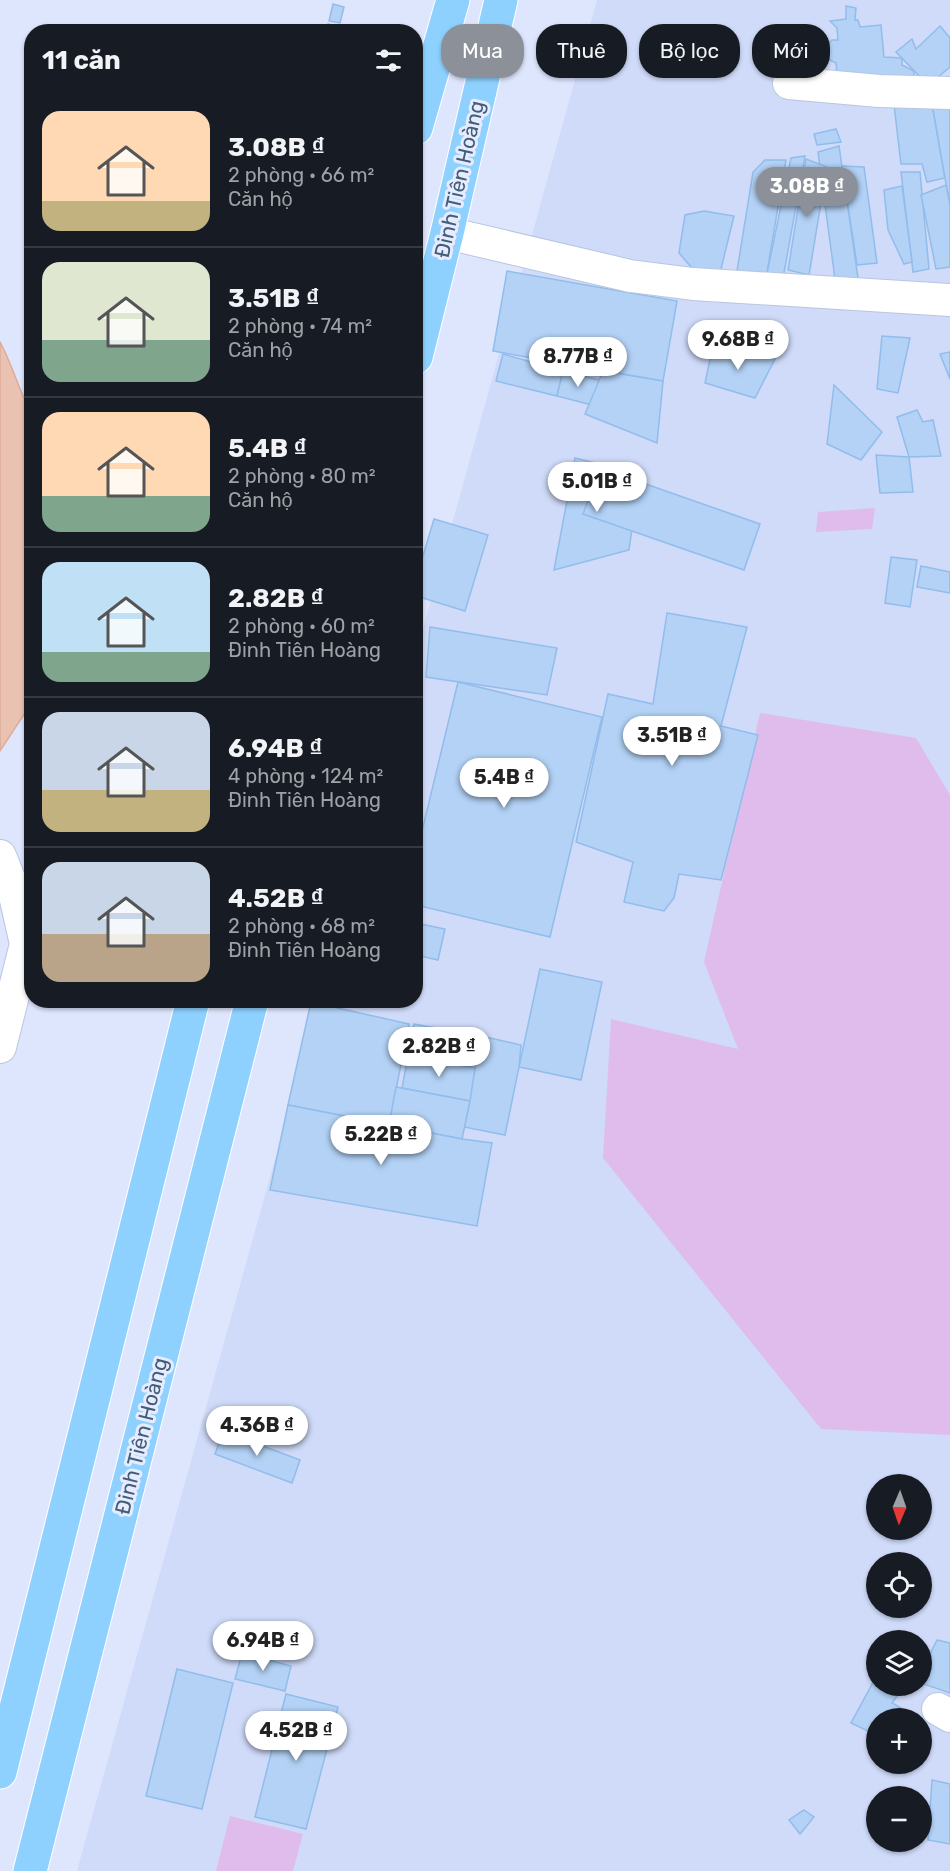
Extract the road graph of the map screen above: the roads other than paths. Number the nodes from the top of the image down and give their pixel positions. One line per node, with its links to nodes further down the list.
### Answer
1 (501, 0): 6 (highway, Đinh Tiên Hoàng)
2 (452, 1): 5 (highway)
3 (789, 83): 4 (street)
4 (950, 93)
5 (423, 103)
6 (447, 232): 7 (street); 8 (highway, Đinh Tiên Hoàng)
7 (950, 300)
8 (423, 329)
9 (0, 856): 10 (street)
10 (24, 935)
11 (24, 952): 14 (street)
12 (191, 1008): 15 (highway)
13 (250, 1008): 16 (highway, Đinh Tiên Hoàng)
14 (0, 1047)
15 (0, 1772)
16 (30, 1871)

